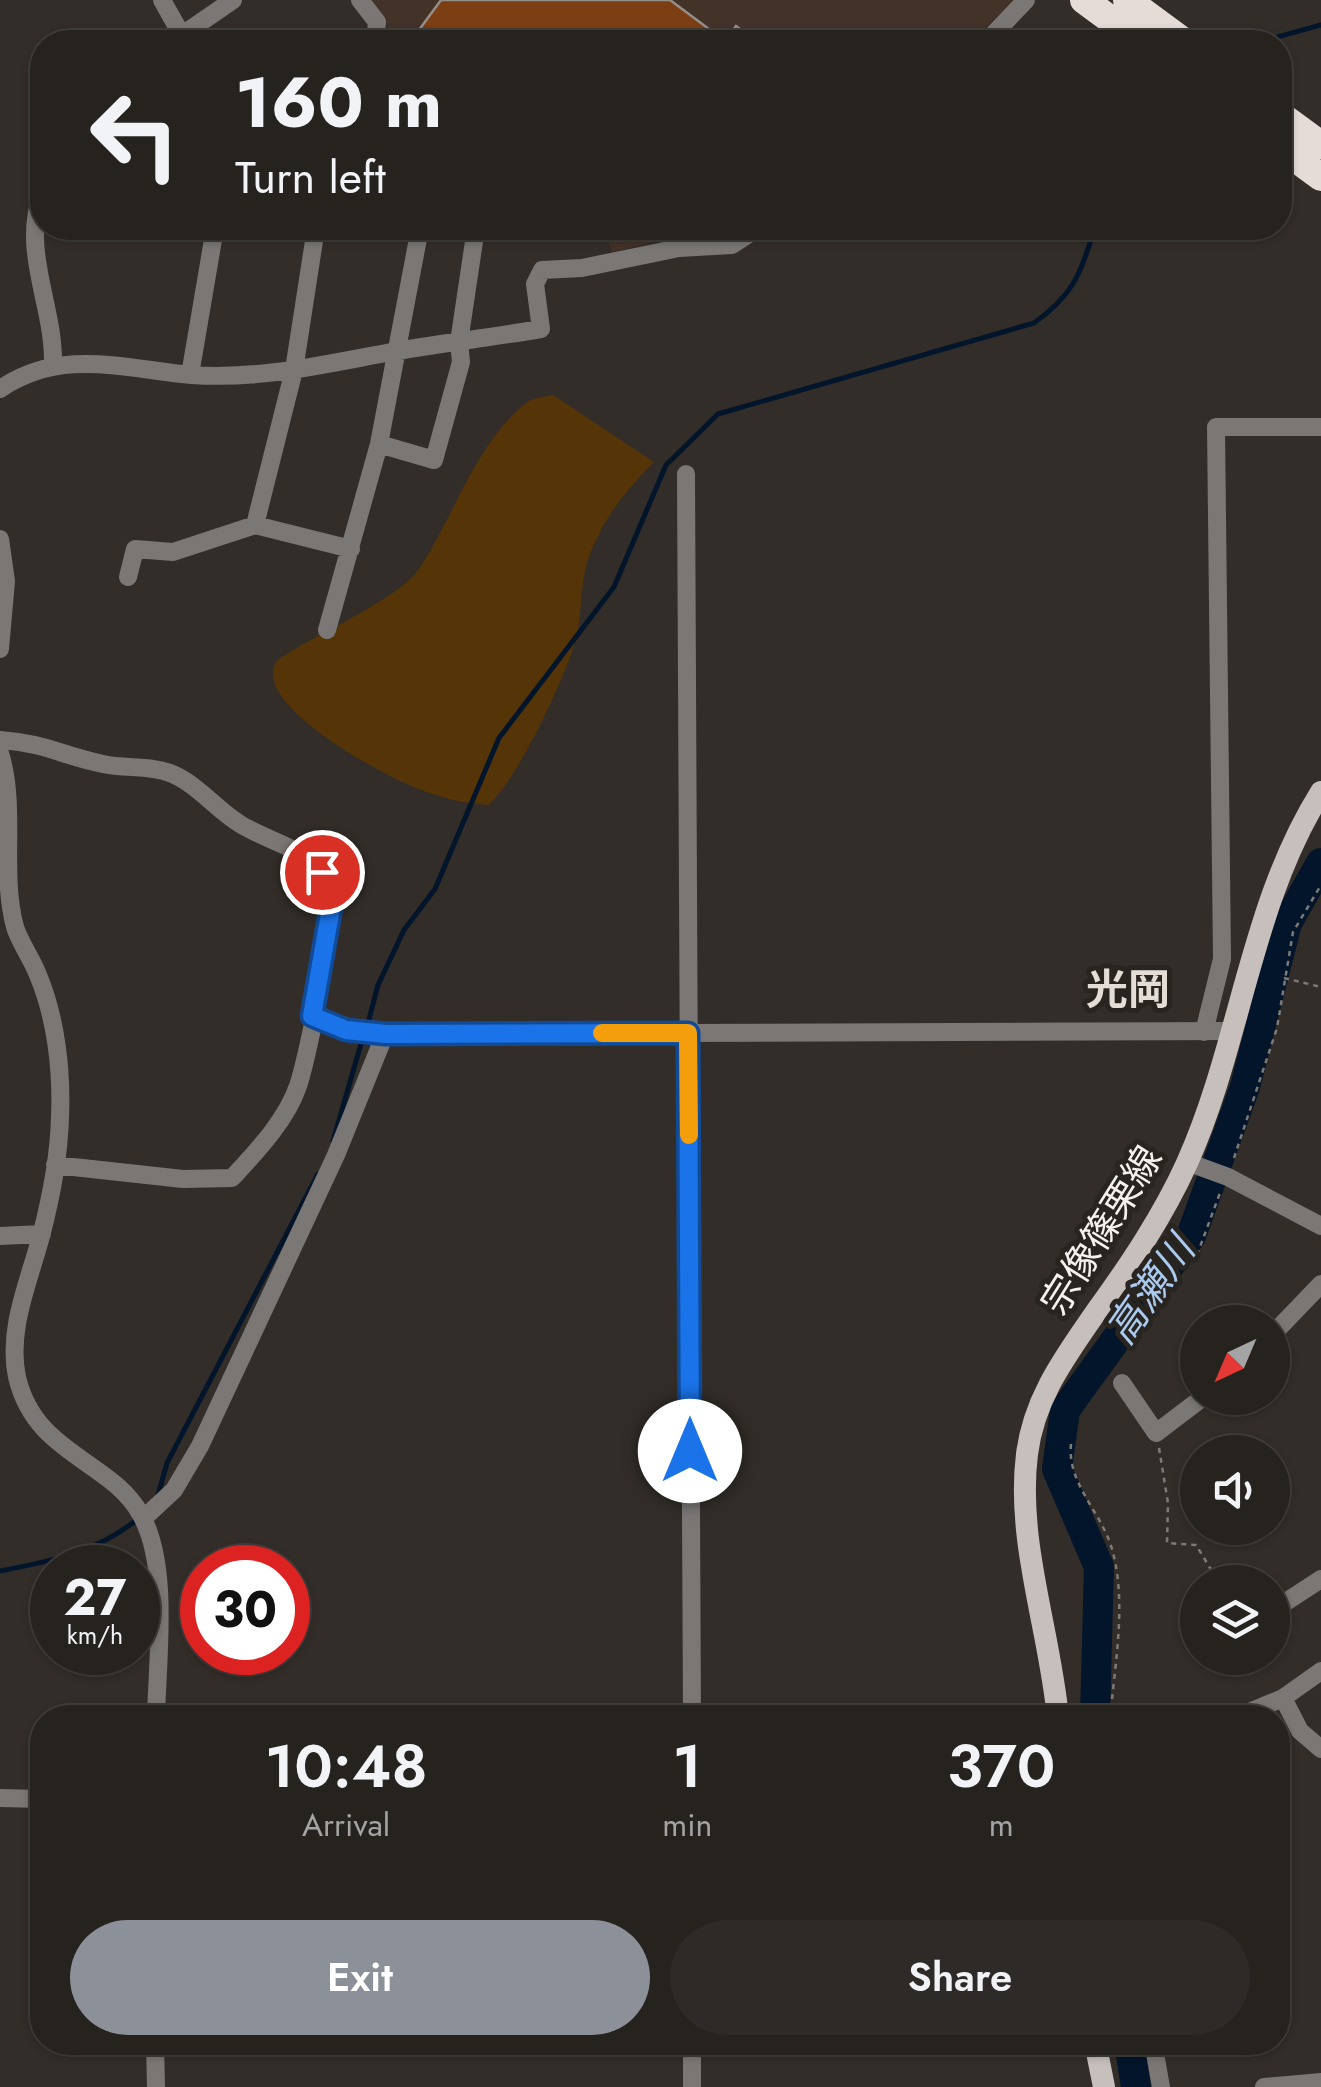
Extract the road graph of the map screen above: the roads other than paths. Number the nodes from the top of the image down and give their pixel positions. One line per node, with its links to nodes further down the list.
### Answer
1 (162, 0): 7 (street)
2 (233, 0): 8 (street)
3 (360, 0): 9 (street)
4 (1026, 0): 10 (street)
5 (1084, 0): 11 (highway)
6 (1127, 0): 12 (highway)
7 (174, 30)
8 (189, 30)
9 (375, 30)
10 (997, 30)
11 (1125, 30)
12 (1168, 30)
13 (1292, 123): 14 (highway)
14 (1321, 146)
15 (1292, 156): 16 (highway)
16 (1321, 177)
17 (32, 240): 25 (street)
18 (213, 240): 27 (street)
19 (314, 240): 26 (street)
20 (418, 240): 24 (street)
21 (474, 240): 23 (street)
22 (740, 240): 23 (street)
23 (460, 342): 24 (street); 30 (street)
24 (398, 351): 26 (street); 30 (street)
25 (53, 364): 27 (street); 28 (street)
26 (294, 370): 27 (street); 32 (street)
27 (190, 374)
28 (0, 389)
29 (1321, 427): 43 (street)
30 (379, 444): 34 (street)
31 (686, 474): 44 (street)
32 (255, 526): 34 (street); 35 (street)
33 (0, 539): 37 (street)
34 (350, 548): 36 (street)
35 (128, 577)
36 (328, 630)
37 (0, 649)
38 (0, 740): 41 (street)
39 (0, 753): 47 (street)
40 (1321, 792): 42 (main road, 宗像篠栗線)
41 (312, 1016): 45 (street); 47 (street)
42 (1233, 1031): 43 (street); 46 (main road, 宗像篠栗線)
43 (1204, 1032): 44 (street)
44 (688, 1033): 45 (street); 61 (street)
45 (386, 1034): 55 (street)
46 (1187, 1162): 48 (street); 62 (main road, 宗像篠栗線)
47 (55, 1165): 49 (street)
48 (1321, 1226)
49 (42, 1234): 50 (street); 55 (street)
50 (0, 1236)
51 (1321, 1284): 52 (street)
52 (1290, 1316)
53 (1122, 1383): 54 (street)
54 (1180, 1415)
55 (144, 1518): 60 (street)
56 (1321, 1578): 57 (street)
57 (1290, 1599)
58 (1321, 1671): 59 (street)
59 (1282, 1698): 63 (street); 64 (street)
60 (156, 1705)
61 (692, 1705)
62 (1056, 1705)
63 (1266, 1705)
64 (1286, 1705)
65 (1290, 1712): 66 (street)
66 (1321, 1750)
67 (0, 1798): 68 (street)
68 (30, 1799)
69 (156, 2055): 74 (street)
70 (692, 2055): 75 (street)
71 (1098, 2055): 76 (main road)
72 (1155, 2055): 77 (street)
73 (1321, 2082): 78 (street)
74 (156, 2087)
75 (692, 2087)
76 (1104, 2087)
77 (1161, 2087)
78 (1264, 2087)

